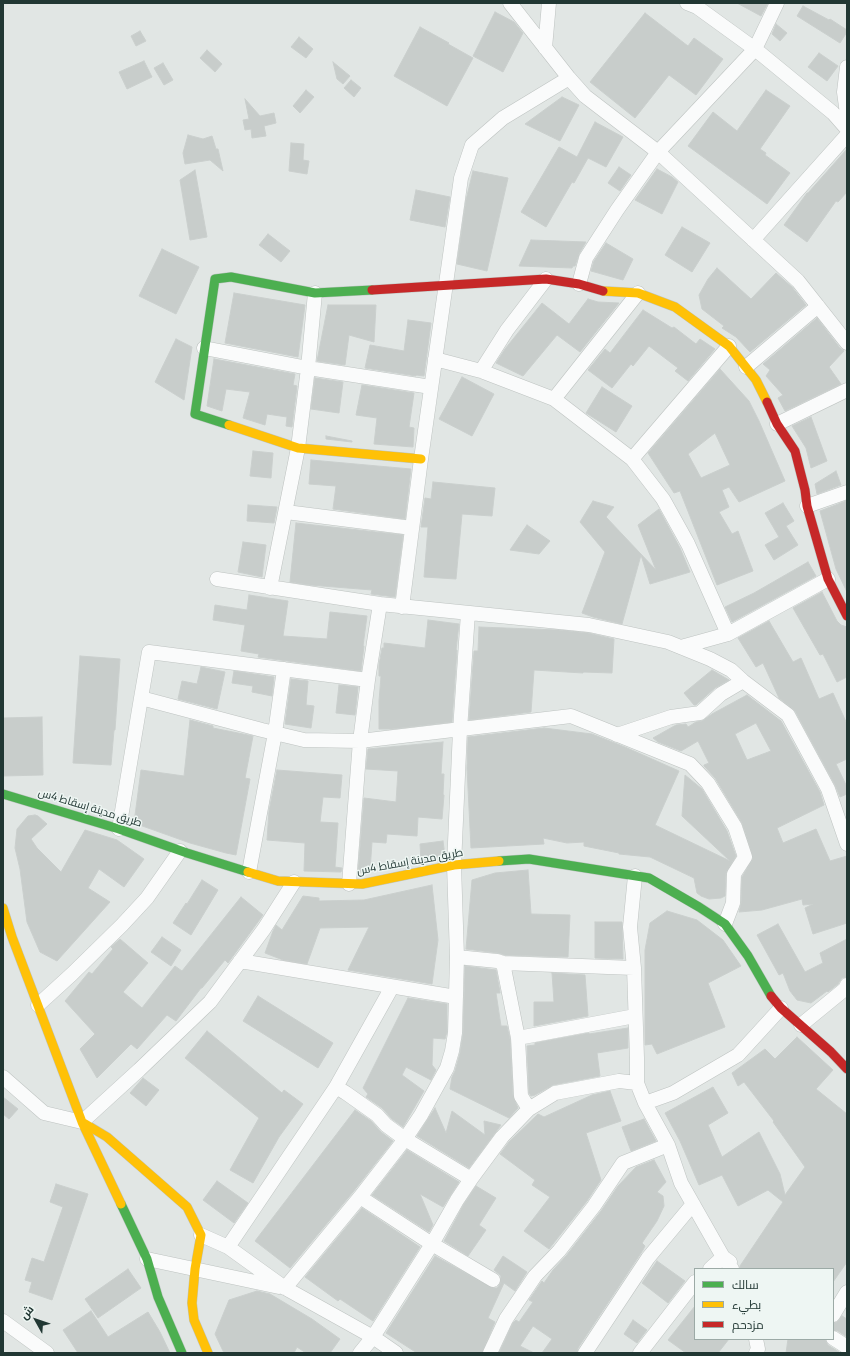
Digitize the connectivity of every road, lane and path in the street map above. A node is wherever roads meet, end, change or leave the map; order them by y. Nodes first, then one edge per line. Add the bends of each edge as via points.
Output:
1 (510, 3) edge
2 (550, 3) edge
3 (778, 3) edge
4 (694, 4) edge
5 (545, 48) junction
6 (755, 49) junction
7 (847, 67) edge
8 (569, 78) junction
9 (847, 114) edge
10 (847, 129) edge
11 (847, 135) edge
12 (658, 152) junction
13 (753, 240) junction
14 (546, 279) junction
15 (579, 284) junction
16 (446, 285) junction
17 (316, 293) junction
18 (638, 293) junction
19 (818, 306) junction
20 (847, 343) edge
21 (729, 346) junction
22 (204, 348) junction
23 (436, 359) junction
24 (746, 367) junction
25 (308, 368) junction
26 (481, 371) junction
27 (431, 387) junction
28 (847, 390) edge
29 (554, 399) junction
30 (776, 424) junction
31 (298, 448) junction
32 (421, 459) junction
33 (632, 459) junction
34 (847, 492) edge
35 (808, 506) junction
36 (286, 512) junction
37 (412, 528) junction
38 (828, 579) junction
39 (217, 580) dead end
40 (270, 588) junction
41 (380, 604) junction
42 (402, 607) junction
43 (468, 613) junction
44 (847, 616) edge
45 (728, 634) junction
46 (681, 647) junction
47 (284, 669) junction
48 (368, 680) junction
49 (742, 682) junction
50 (141, 698) junction
51 (460, 730) junction
52 (275, 733) junction
53 (617, 735) junction
54 (360, 741) junction
55 (3, 794) edge
56 (118, 829) junction
57 (847, 844) edge
58 (180, 851) junction
59 (454, 865) junction
60 (249, 872) junction
61 (635, 876) junction
62 (294, 882) junction
63 (349, 884) junction
64 (3, 908) edge
65 (725, 924) junction
66 (457, 957) junction
67 (240, 961) junction
68 (503, 962) junction
69 (634, 968) junction
70 (847, 985) edge
71 (392, 988) junction
72 (456, 997) junction
73 (38, 1005) junction
74 (781, 1008) junction
75 (635, 1016) junction
76 (801, 1025) junction
77 (518, 1038) junction
78 (847, 1069) edge
79 (3, 1077) edge
80 (636, 1083) junction
81 (336, 1087) junction
82 (645, 1103) junction
83 (529, 1109) junction
84 (82, 1122) junction
85 (405, 1139) junction
86 (668, 1145) junction
87 (471, 1179) junction
88 (360, 1198) junction
89 (693, 1204) junction
90 (201, 1235) junction
91 (432, 1244) junction
92 (228, 1247) junction
93 (723, 1257) junction
94 (147, 1259) junction
95 (711, 1268) edge
96 (731, 1268) edge
97 (739, 1268) edge
98 (195, 1269) junction
99 (494, 1280) dead end
100 (694, 1283) edge
101 (285, 1288) junction
102 (847, 1292) edge
103 (834, 1313) edge
104 (3, 1321) edge
105 (373, 1337) junction
106 (834, 1339) edge
107 (756, 1340) edge
108 (847, 1347) edge
109 (47, 1353) edge
110 (182, 1353) edge
111 (208, 1353) edge
112 (360, 1353) edge
113 (396, 1353) edge
114 (490, 1353) edge
115 (585, 1353) edge
116 (640, 1353) edge
117 (756, 1353) edge
118 (843, 1353) edge

1 - 5 street
2 - 5 street
3 - 6 street
4 - 6 street
5 - 8 street
6 - 10 street via 833,113
6 - 12 street
7 - 9 street via 844,92
8 - 12 street via 585,96
8 - 16 street via 503,118 472,145 461,178
11 - 13 street
12 - 13 street
12 - 15 street via 586,258
13 - 19 street via 798,281
14 - 15 street
14 - 16 street
14 - 26 street via 507,330
15 - 18 street via 599,291
16 - 17 street
16 - 23 street
17 - 22 street via 231,278 215,280
17 - 25 street
18 - 21 street via 675,307
18 - 29 street
19 - 20 street
19 - 24 street
21 - 24 street
21 - 33 street
22 - 25 street
22 - 31 street via 195,414
23 - 26 street
23 - 27 street
24 - 30 street via 756,380
25 - 27 street
25 - 31 street
26 - 29 street
27 - 32 street
28 - 30 street
29 - 33 street
30 - 35 street via 795,451
31 - 32 street
31 - 36 street
32 - 37 street
33 - 45 street via 663,499 688,544
34 - 35 street
35 - 38 street
36 - 37 street
36 - 40 street
37 - 42 street
38 - 44 street
38 - 45 street
39 - 40 street
40 - 41 street
41 - 42 street
41 - 48 street
42 - 43 street
43 - 46 street via 589,625
43 - 51 street
45 - 46 street
46 - 49 street via 731,670
47 - 48 street
47 - 50 street via 149,652
47 - 52 street
48 - 54 street
49 - 53 street via 721,694 700,713 671,717
49 - 57 street via 788,715 828,790
50 - 52 street
50 - 56 street
51 - 53 street via 571,716
51 - 54 street
51 - 59 street
52 - 54 street via 304,740
52 - 60 street
53 - 65 street via 690,764 708,783 735,828 745,857 734,874 732,903
54 - 63 street
55 - 56 street, طريق مدينة إسقاط 4س
56 - 58 street, طريق مدينة إسقاط 4س
58 - 60 street, طريق مدينة إسقاط 4س
58 - 73 street via 147,898
59 - 61 street, طريق مدينة إسقاط 4س via 528,858
59 - 63 street, طريق مدينة إسقاط 4س via 362,884
59 - 66 street
60 - 62 street, طريق مدينة إسقاط 4س via 278,881
61 - 65 street, طريق مدينة إسقاط 4س via 649,878
61 - 69 street via 630,927
62 - 63 street, طريق مدينة إسقاط 4س
62 - 67 street
64 - 73 street
65 - 74 street, طريق مدينة إسقاط 4س
66 - 68 street
66 - 72 street
67 - 71 street
67 - 84 street via 210,1002
68 - 69 street
68 - 77 street
69 - 75 street
70 - 76 street
71 - 72 street
71 - 81 street
72 - 85 street via 455,1033 447,1068
73 - 84 street
74 - 76 street, طريق مدينة إسقاط 4س
74 - 82 street via 738,1055 673,1093
75 - 77 street
75 - 80 street
76 - 78 street, طريق مدينة إسقاط 4س
77 - 83 street via 521,1096
79 - 84 street via 44,1113
80 - 82 street
80 - 83 street via 619,1081 555,1093
81 - 85 street via 377,1115
81 - 92 street
82 - 86 street
83 - 87 street via 502,1137
84 - 90 street via 107,1137 187,1208
84 - 94 street
85 - 87 street
85 - 88 street
86 - 89 street
86 - 114 street via 623,1163 568,1240 534,1276 506,1319
87 - 91 street
88 - 91 street
88 - 101 street
89 - 93 street
89 - 115 street via 648,1258
90 - 92 street
90 - 98 street
91 - 99 street
91 - 105 street
92 - 101 street
93 - 95 street
93 - 96 street
93 - 97 street
94 - 98 street
94 - 110 street via 158,1297
98 - 101 street
98 - 111 street via 192,1303 194,1320
100 - 116 street
101 - 105 street
102 - 103 street
104 - 109 street
105 - 112 street
105 - 113 street
106 - 108 street
107 - 117 street
108 - 118 street

